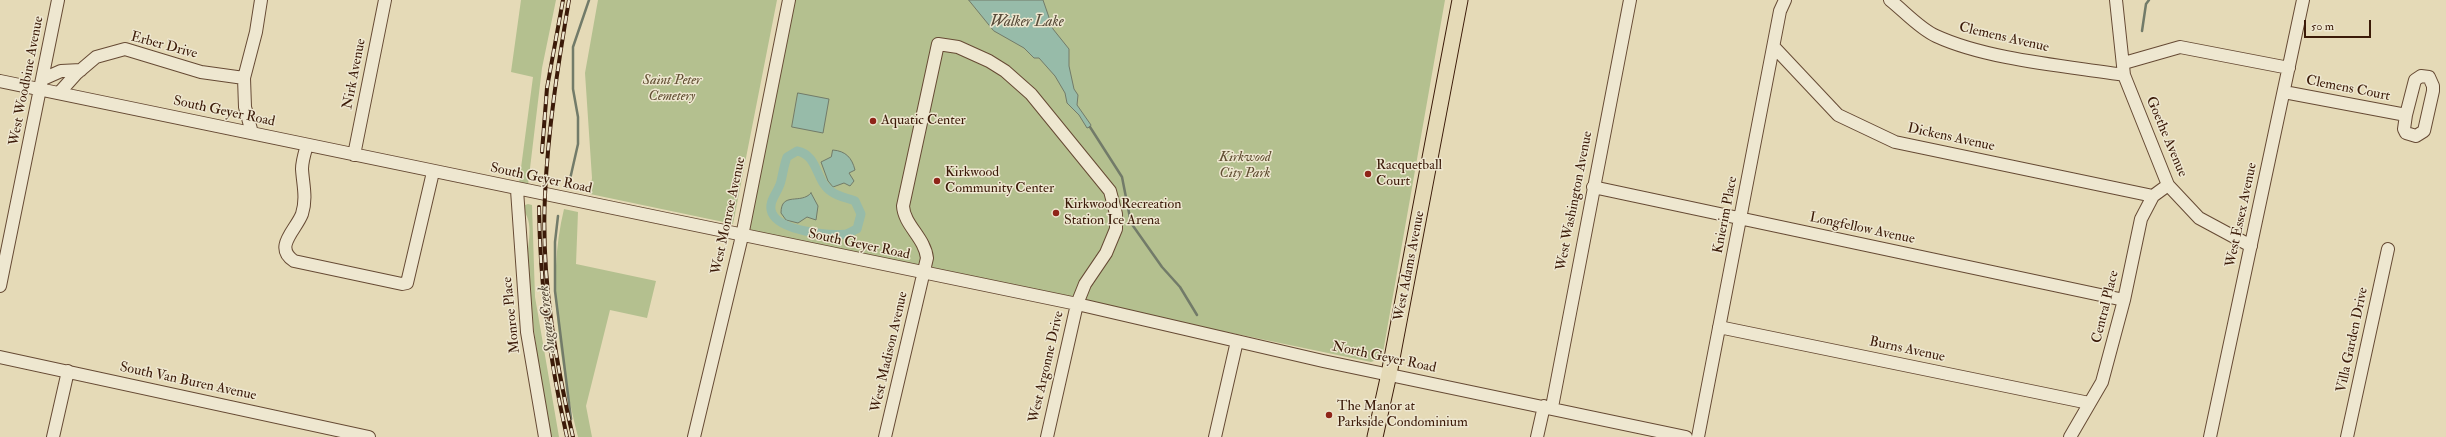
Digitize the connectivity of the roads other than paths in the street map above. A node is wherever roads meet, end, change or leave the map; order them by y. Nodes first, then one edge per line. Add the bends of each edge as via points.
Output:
1 (58, 0) edge
2 (261, 0) edge
3 (385, 0) edge
4 (789, 0) edge
5 (1460, 0) edge
6 (1630, 0) edge
7 (1785, 0) edge
8 (1890, 0) edge
9 (2116, 0) edge
10 (2303, 0) edge
11 (1774, 47) junction
12 (2289, 68) junction
13 (2124, 69) junction
14 (81, 70) junction
15 (57, 72) junction
16 (244, 78) junction
17 (0, 81) edge
18 (42, 84) junction
19 (63, 89) junction
20 (928, 92) joint
21 (2284, 92) junction
22 (2406, 115) dead end
23 (252, 133) junction
24 (307, 145) junction
25 (354, 155) junction
26 (433, 172) junction
27 (2168, 185) junction
28 (1593, 187) junction
29 (516, 190) junction
30 (2153, 196) junction
31 (1740, 218) junction
32 (742, 236) junction
33 (2251, 246) junction
34 (2388, 249) dead end
35 (924, 273) junction
36 (0, 285) edge
37 (2124, 300) junction
38 (1077, 304) junction
39 (1719, 327) junction
40 (1237, 341) junction
41 (0, 357) edge
42 (68, 371) junction
43 (1389, 374) junction
44 (2090, 403) junction
45 (1548, 407) junction
46 (53, 437) edge
47 (369, 437) edge
48 (545, 437) edge
49 (694, 437) edge
50 (885, 437) edge
51 (1047, 437) edge
52 (1215, 437) edge
53 (1375, 437) edge
54 (1536, 437) edge
55 (1686, 437) edge
56 (1698, 437) edge
57 (2070, 437) edge
58 (2210, 437) edge
59 (2347, 437) edge

1 - 18 street, West Woodbine Avenue
2 - 16 street
3 - 25 street, Nirk Avenue
4 - 32 street, West Monroe Avenue
5 - 43 main road, West Adams Avenue
6 - 28 street, West Washington Avenue
7 - 11 street, Knierim Place via 1780,11
8 - 13 street, Clemens Avenue via 1934,36 1972,49 2042,62
9 - 13 street, Goethe Avenue
10 - 12 street, West Essex Avenue
11 - 30 street, Dickens Avenue via 1838,116 1895,142
11 - 31 street, Knierim Place
12 - 13 street, Clemens Avenue via 2180,47
12 - 21 street, West Essex Avenue
13 - 27 street, Goethe Avenue
14 - 15 street
14 - 16 street, Erber Drive via 96,57 125,49 201,72
14 - 19 street, Erber Drive
15 - 18 street
15 - 19 street
16 - 23 street via 245,107
17 - 18 street, South Geyer Road
18 - 19 street, South Geyer Road
18 - 36 street, West Woodbine Avenue
19 - 23 street, South Geyer Road
20 - 35 street, West Madison Avenue via 903,206 905,214 926,249
20 - 38 street, West Argonne Drive via 938,44 958,47 989,61 1031,94 1110,191 1116,214 1116,229 1106,253 1085,284
21 - 22 street, Clemens Court
21 - 33 street, West Essex Avenue
23 - 24 street, South Geyer Road
24 - 25 street, South Geyer Road
24 - 26 street via 302,169 304,206 299,221 285,243 290,259 302,263 407,283
25 - 26 street, South Geyer Road
26 - 29 street, South Geyer Road
27 - 30 street, Central Place
27 - 33 street, Goethe Avenue via 2199,218
28 - 31 street, Longfellow Avenue
28 - 45 street, West Washington Avenue
29 - 32 street, South Geyer Road
29 - 48 street, Monroe Place via 527,332
30 - 37 street, Central Place via 2141,219
31 - 37 street, Longfellow Avenue
31 - 39 street, Knierim Place
32 - 35 street, South Geyer Road
32 - 49 street, West Monroe Avenue
33 - 58 street, West Essex Avenue
34 - 59 street, Villa Garden Drive
35 - 38 street, South Geyer Road
35 - 50 street, West Madison Avenue
37 - 44 street, Central Place via 2102,382
38 - 40 street, North Geyer Road
38 - 51 street, West Argonne Drive
39 - 44 street, Burns Avenue
39 - 56 street, Knierim Place
40 - 43 street, North Geyer Road
40 - 52 street
41 - 42 street, South Van Buren Avenue
42 - 46 street
42 - 47 street, South Van Buren Avenue
43 - 45 street, North Geyer Road
43 - 53 main road, West Adams Avenue
44 - 57 street, Central Place
45 - 54 street, West Washington Avenue
45 - 55 street, North Geyer Road

